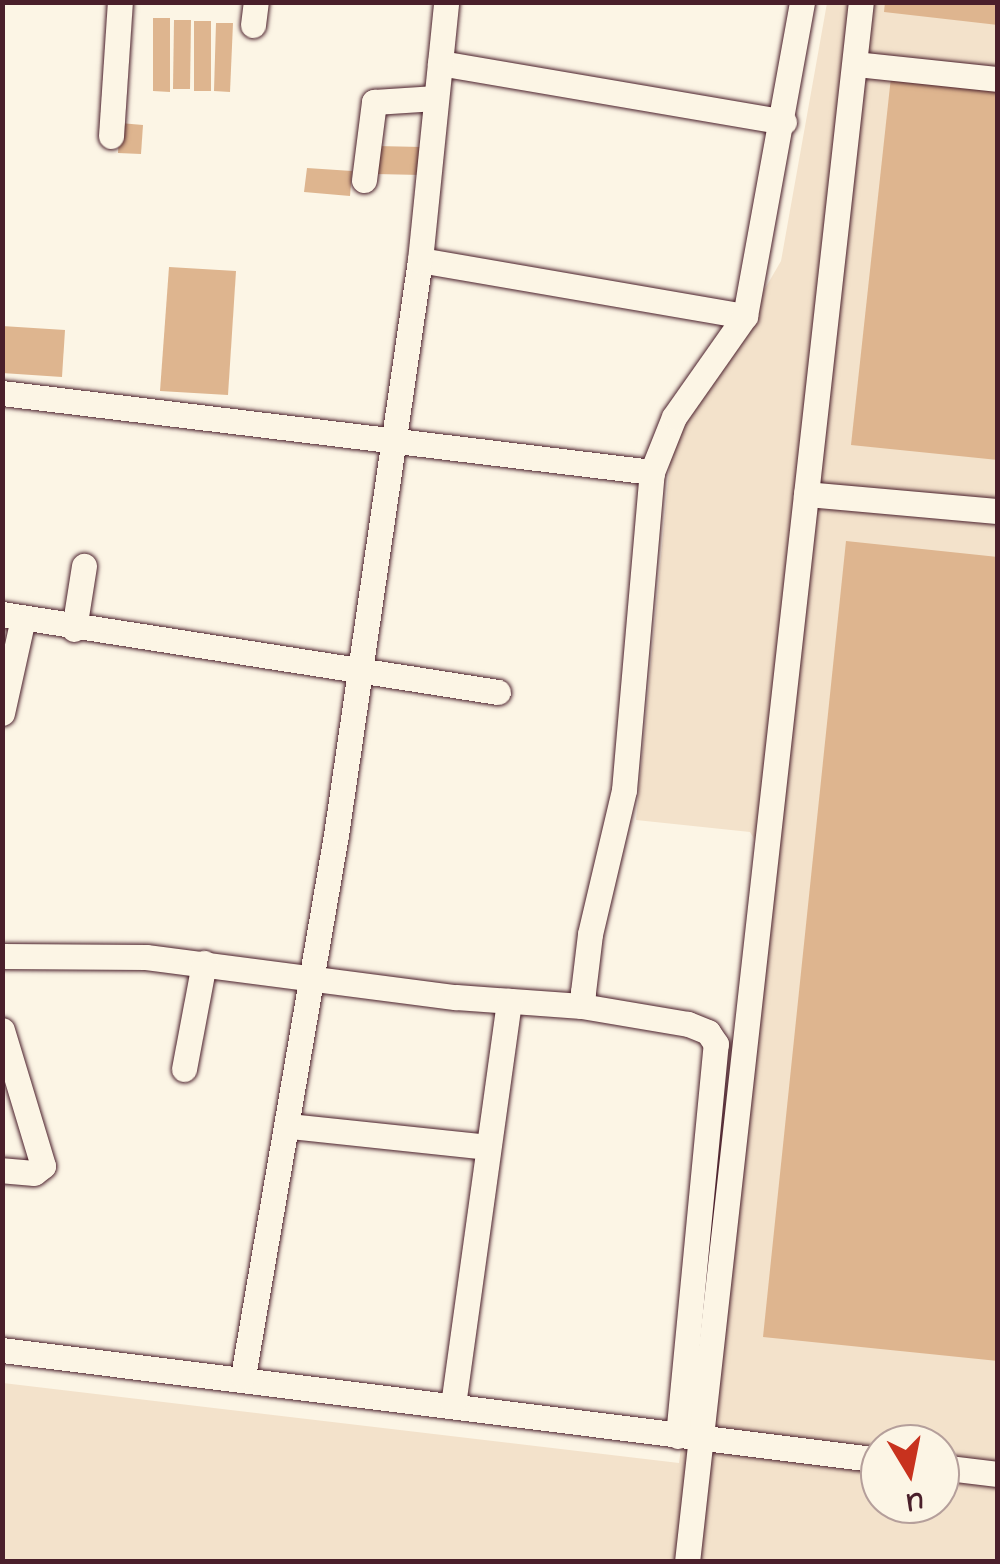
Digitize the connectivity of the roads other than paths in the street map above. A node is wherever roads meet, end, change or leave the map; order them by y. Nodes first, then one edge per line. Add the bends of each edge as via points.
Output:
1 (120, 2) edge
2 (446, 2) edge
3 (802, 2) edge
4 (862, 2) edge
5 (440, 63) junction
6 (855, 64) junction
7 (998, 79) edge
8 (436, 98) junction
9 (784, 122) junction
10 (111, 136) dead end
11 (364, 180) dead end
12 (420, 260) junction
13 (745, 316) junction
14 (2, 393) edge
15 (391, 443) junction
16 (652, 472) junction
17 (806, 494) junction
18 (998, 510) edge
19 (84, 566) dead end
20 (12, 616) edge
21 (74, 629) junction
22 (358, 673) junction
23 (498, 692) dead end
24 (2, 713) edge
25 (2, 956) edge
26 (204, 963) junction
27 (314, 975) junction
28 (509, 1001) junction
29 (582, 1006) junction
30 (2, 1030) edge
31 (184, 1070) dead end
32 (289, 1126) junction
33 (488, 1147) junction
34 (2, 1170) edge
35 (697, 1226) junction
36 (724, 1229) junction
37 (2, 1350) edge
38 (243, 1376) junction
39 (453, 1405) junction
40 (689, 1437) junction
41 (860, 1458) edge
42 (960, 1469) edge
43 (998, 1474) edge
44 (687, 1562) edge

1 - 10 street
2 - 5 street
3 - 9 street
4 - 6 street
5 - 8 street
5 - 9 street
6 - 7 street
6 - 17 street
8 - 11 street via 374,102
8 - 12 street
9 - 13 street
12 - 13 street
12 - 15 street
13 - 16 street via 674,417
14 - 15 street
15 - 16 street
15 - 22 street
16 - 29 street via 624,790 590,934
17 - 18 street
17 - 36 street
19 - 21 street
20 - 21 street
20 - 24 street
21 - 22 street
22 - 23 street
22 - 27 street
25 - 26 street via 58,952
26 - 27 street
26 - 31 street
27 - 28 street
27 - 32 street
28 - 29 street
28 - 33 street
29 - 35 street via 688,1024 712,1036 715,1074
30 - 34 street via 44,1166 34,1173
32 - 33 street
32 - 38 street
33 - 39 street
35 - 36 street
35 - 40 street
36 - 40 street
37 - 38 street
38 - 39 street
39 - 40 street
40 - 41 street
40 - 44 street
42 - 43 street

